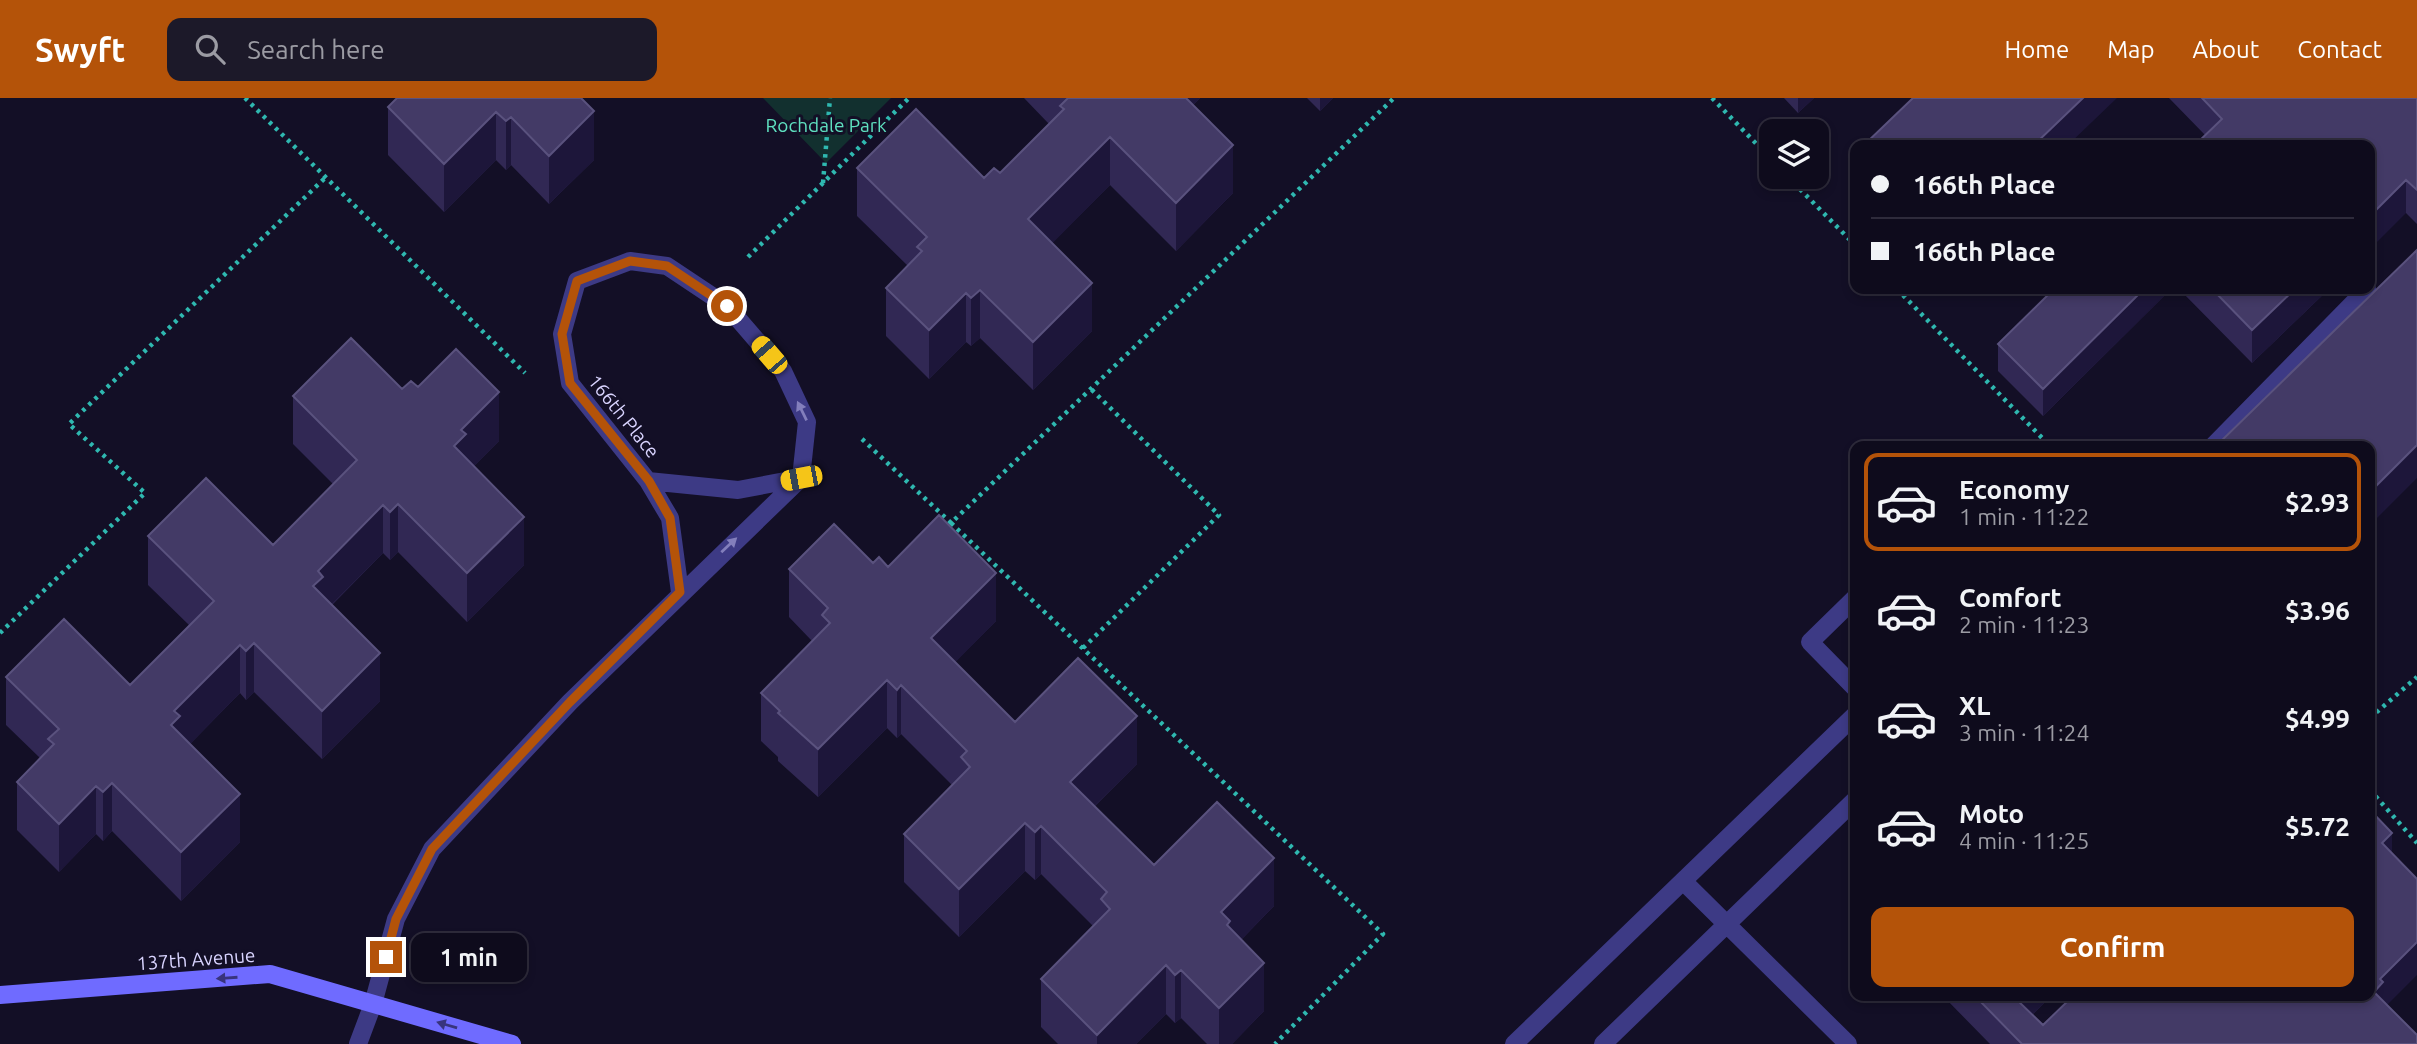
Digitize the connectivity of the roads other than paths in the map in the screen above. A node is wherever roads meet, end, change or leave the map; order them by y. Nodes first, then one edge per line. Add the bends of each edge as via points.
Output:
1 (2362, 294) edge
2 (2218, 441) edge
3 (801, 478) junction
4 (649, 481) junction
5 (680, 592) junction
6 (1850, 603) edge
7 (1850, 683) edge
8 (1850, 720) edge
9 (1850, 805) edge
10 (1683, 881) junction
11 (1728, 923) junction
12 (0, 995) edge
13 (373, 1004) junction
14 (358, 1044) edge
15 (512, 1044) edge
16 (1514, 1044) edge
17 (1603, 1044) edge
18 (1848, 1044) edge

1 - 2 street
3 - 4 street, 166th Place via 737,490
3 -> 4 street, 166th Place via 807,422 783,372 727,306 667,266 630,261 577,281 562,334 570,383
5 -> 3 street
4 - 5 street, 166th Place via 670,518
5 - 13 street via 432,849 396,919
6 - 7 street via 1810,642
8 - 10 street
9 - 11 street
10 - 11 street
10 - 16 street
11 - 17 street
11 - 18 street
13 -> 12 street, 137th Avenue via 270,974
13 - 14 street
15 -> 13 street, 137th Avenue

